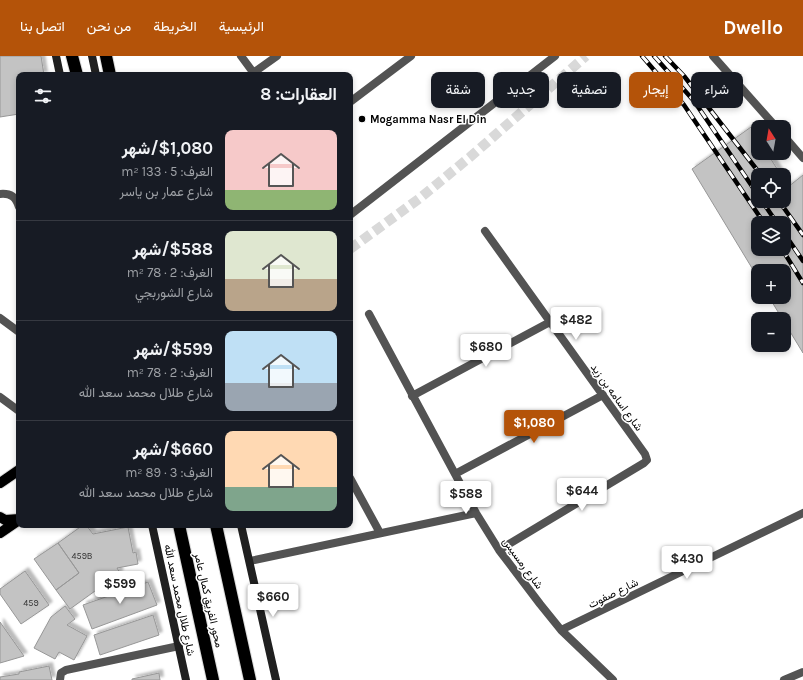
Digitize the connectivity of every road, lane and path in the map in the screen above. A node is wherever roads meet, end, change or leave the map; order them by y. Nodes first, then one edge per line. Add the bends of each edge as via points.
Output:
1 (56, 56) edge
2 (72, 56) edge
3 (92, 56) edge
4 (106, 56) edge
5 (241, 56) edge
6 (277, 56) edge
7 (411, 56) edge
8 (555, 56) edge
9 (713, 56) edge
10 (59, 72) edge
11 (76, 72) edge
12 (95, 72) edge
13 (109, 72) edge
14 (253, 72) edge
15 (257, 72) edge
16 (353, 100) edge
17 (770, 120) edge
18 (791, 144) edge
19 (803, 158) edge
20 (0, 194) edge
21 (16, 202) edge
22 (353, 210) edge
23 (485, 231) dead end
24 (369, 314) dead end
25 (1, 320) edge
26 (550, 322) junction
27 (16, 330) edge
28 (603, 395) junction
29 (412, 396) junction
30 (0, 397) edge
31 (16, 409) edge
32 (16, 472) edge
33 (455, 474) junction
34 (0, 483) edge
35 (353, 484) edge
36 (476, 513) junction
37 (803, 513) edge
38 (0, 517) edge
39 (16, 520) edge
40 (16, 522) edge
41 (153, 528) edge
42 (180, 528) edge
43 (217, 528) edge
44 (242, 528) edge
45 (0, 533) edge
46 (380, 533) junction
47 (499, 550) junction
48 (250, 561) junction
49 (561, 630) junction
50 (179, 646) junction
51 (803, 672) edge
52 (60, 680) edge
53 (186, 680) edge
54 (213, 680) edge
55 (250, 680) edge
56 (276, 680) edge
57 (613, 680) edge
58 (784, 680) edge

1 - 10 main road
2 - 11 highway
3 - 12 main road
4 - 13 highway
5 - 14 street
6 - 15 street
7 - 16 street
8 - 22 street
9 - 17 street
18 - 19 street
20 - 21 street via 8,194
23 - 26 street, شارع اسامه بن زيد
24 - 29 street, شارع رمسيس
25 - 27 street
26 - 28 street, شارع اسامه بن زيد
26 - 29 street
28 - 33 street
28 - 47 street, شارع اسامه بن زيد via 647,460
29 - 33 street, شارع رمسيس
30 - 31 street
32 - 34 main road
33 - 36 street, شارع رمسيس
35 - 46 street
36 - 46 street
36 - 47 street, شارع رمسيس
37 - 49 street, شارع صفوت
38 - 39 main road via 5,520
40 - 45 main road
41 - 50 main road, شارع طلال محمد سعد الله
42 - 54 highway, محور الفريق كمال عامر
43 - 55 highway, محور الفريق كمال عامر
44 - 48 main road
46 - 48 street
47 - 49 street, شارع رمسيس
48 - 56 main road
49 - 57 street, شارع رمسيس
50 - 52 street via 66,670 61,673
50 - 53 main road, شارع طلال محمد سعد الله
51 - 58 street

